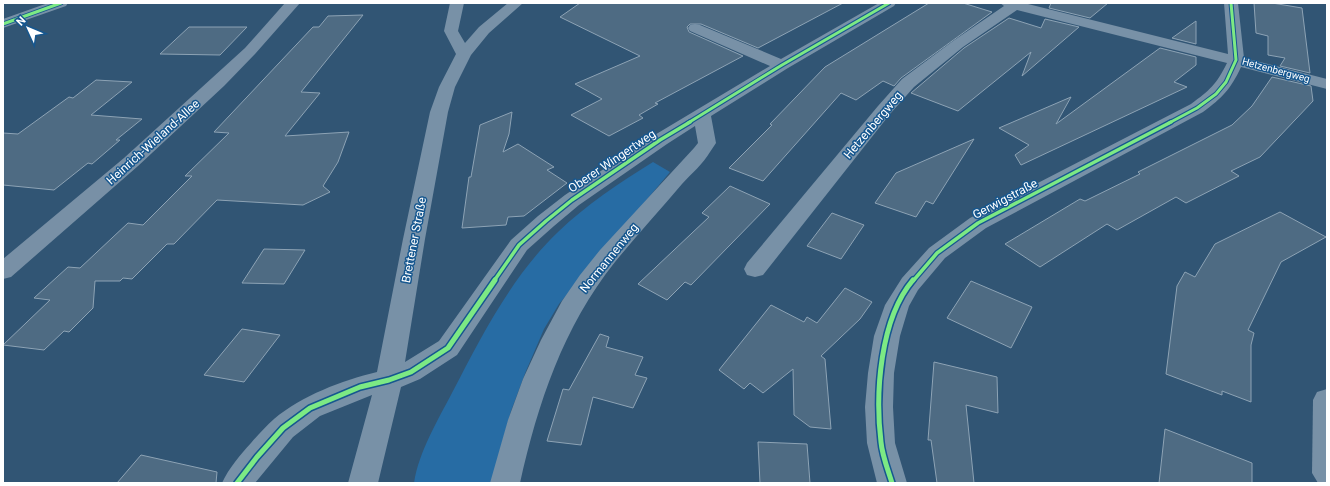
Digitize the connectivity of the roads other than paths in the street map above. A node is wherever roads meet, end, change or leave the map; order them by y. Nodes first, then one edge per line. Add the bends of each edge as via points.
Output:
1 (61, 3) edge
2 (293, 3) edge
3 (457, 3) edge
4 (516, 3) edge
5 (889, 3) edge
6 (1231, 3) edge
7 (1011, 4) edge
8 (3, 24) edge
9 (695, 28) dead end
10 (464, 54) junction
11 (1236, 60) junction
12 (782, 65) junction
13 (1327, 84) edge
14 (702, 115) junction
15 (755, 269) dead end
16 (3, 271) edge
17 (389, 380) junction
18 (1327, 400) edge
19 (1327, 473) edge
20 (237, 483) edge
21 (363, 483) edge
22 (504, 483) edge
23 (892, 483) edge

1 - 8 street
2 - 16 main road, Heinrich-Wieland-Allee via 218,82 131,162
3 - 10 street via 451,31
4 - 10 street, Brettener Straße via 484,30
5 - 12 street, Oberer Wingertweg
6 - 11 street, Gerwigstraße
7 - 11 street, Hetzenbergweg
7 - 15 street, Hetzenbergweg via 908,83
9 - 12 street
10 - 17 street, Brettener Straße via 447,87 439,112
11 - 13 street, Hetzenbergweg
11 - 23 street, Gerwigstraße via 1226,82 1216,94 1197,108 978,223 937,253 910,284 897,305 881,373 881,443
12 - 14 street, Oberer Wingertweg
14 - 17 street, Oberer Wingertweg via 660,140 546,220 519,245 448,348 411,372
14 - 22 street, Normannenweg via 706,144 701,152 602,262 563,320 525,409
17 - 20 street, Oberer Wingertweg via 360,387 310,408 283,428
17 - 21 street, Brettener Straße
18 - 19 street

